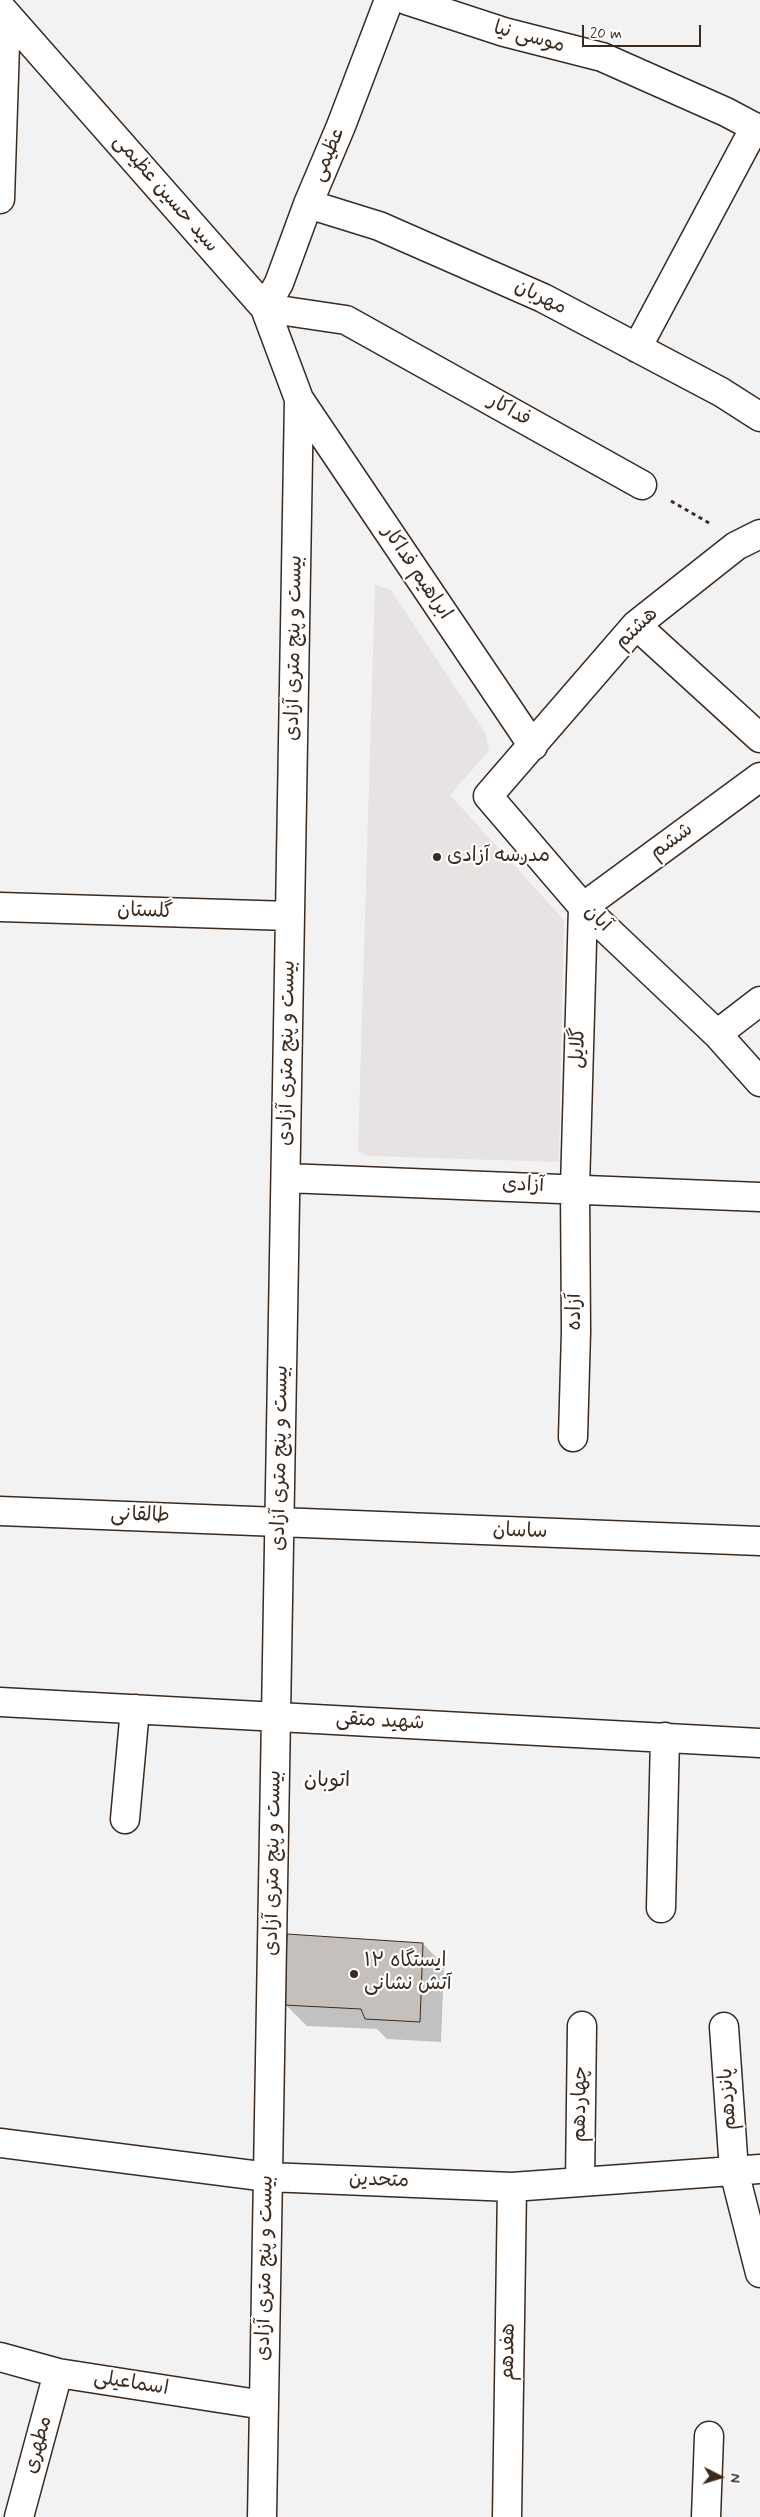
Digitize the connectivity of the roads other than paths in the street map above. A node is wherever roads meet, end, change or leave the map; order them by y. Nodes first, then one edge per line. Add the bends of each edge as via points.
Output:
1 (389, 0) edge
2 (406, 0) edge
3 (3, 10) edge
4 (758, 129) edge
5 (0, 199) edge
6 (308, 204) junction
7 (265, 308) junction
8 (637, 348) junction
9 (299, 399) junction
10 (760, 417) edge
11 (642, 485) road end
12 (751, 538) edge
13 (636, 625) junction
14 (760, 738) edge
15 (533, 746) junction
16 (760, 778) edge
17 (0, 907) edge
18 (583, 907) junction
19 (290, 916) junction
20 (760, 1001) edge
21 (717, 1034) junction
22 (760, 1082) edge
23 (286, 1178) junction
24 (575, 1188) junction
25 (760, 1197) edge
26 (573, 1437) dead end
27 (0, 1511) edge
28 (279, 1522) junction
29 (760, 1541) edge
30 (0, 1702) edge
31 (135, 1710) junction
32 (276, 1717) junction
33 (665, 1737) junction
34 (760, 1742) edge
35 (125, 1819) dead end
36 (661, 1908) dead end
37 (582, 2026) dead end
38 (724, 2027) dead end
39 (0, 2143) edge
40 (747, 2170) edge
41 (268, 2177) junction
42 (580, 2182) junction
43 (512, 2187) junction
44 (760, 2273) edge
45 (0, 2357) edge
46 (58, 2372) junction
47 (264, 2405) junction
48 (709, 2436) dead end
49 (19, 2517) edge
50 (262, 2517) edge
51 (507, 2517) edge
52 (706, 2517) edge

1 - 6 street, عظیمی
2 - 4 street, موسی نیا via 504,32 602,57
3 - 5 street
3 - 7 street, سید حسین عظیمی
4 - 8 street
6 - 7 street, عظیمی via 279,283
6 - 8 street, مهربان via 379,226 534,294
7 - 9 street, سید حسین عظیمی
7 - 11 street, فداکار via 346,320
8 - 10 street, مهربان via 721,392
9 - 15 street, ابراهیم فداکار
9 - 19 street, بیست و پنج متری آزادی
12 - 13 street, هشتم
13 - 14 street
13 - 15 street, هشتم
15 - 18 street, آبان via 488,796
16 - 18 street, ششم
17 - 19 street, گلستان
18 - 21 street, آبان
18 - 24 street, گلایل
19 - 23 street, بیست و پنج متری آزادی
20 - 21 street
21 - 22 street, آبان
23 - 24 street, آزادی
23 - 28 street, بیست و پنج متری آزادی
24 - 25 street, آزادی
24 - 26 street, آزاده
27 - 28 street, طالقانی
28 - 29 street, ساسان
28 - 32 street, بیست و پنج متری آزادی
30 - 31 street, شهید متقی
31 - 32 street, شهید متقی
31 - 35 street
32 - 33 street, شهید متقی
32 - 41 street, بیست و پنج متری آزادی
33 - 34 street, شهید متقی
33 - 36 street
37 - 42 street, چهاردهم
38 - 40 street, پانزدهم
39 - 41 street, متحدین
40 - 42 street, متحدین
40 - 44 street, پانزدهم
41 - 43 street, متحدین
41 - 47 street, بیست و پنج متری آزادی
42 - 43 street, متحدین
43 - 51 street, هفدهم
45 - 46 street, اسماعیلی
46 - 47 street, اسماعیلی
46 - 49 street, مطهری
47 - 50 street, بیست و پنج متری آزادی
48 - 52 street

